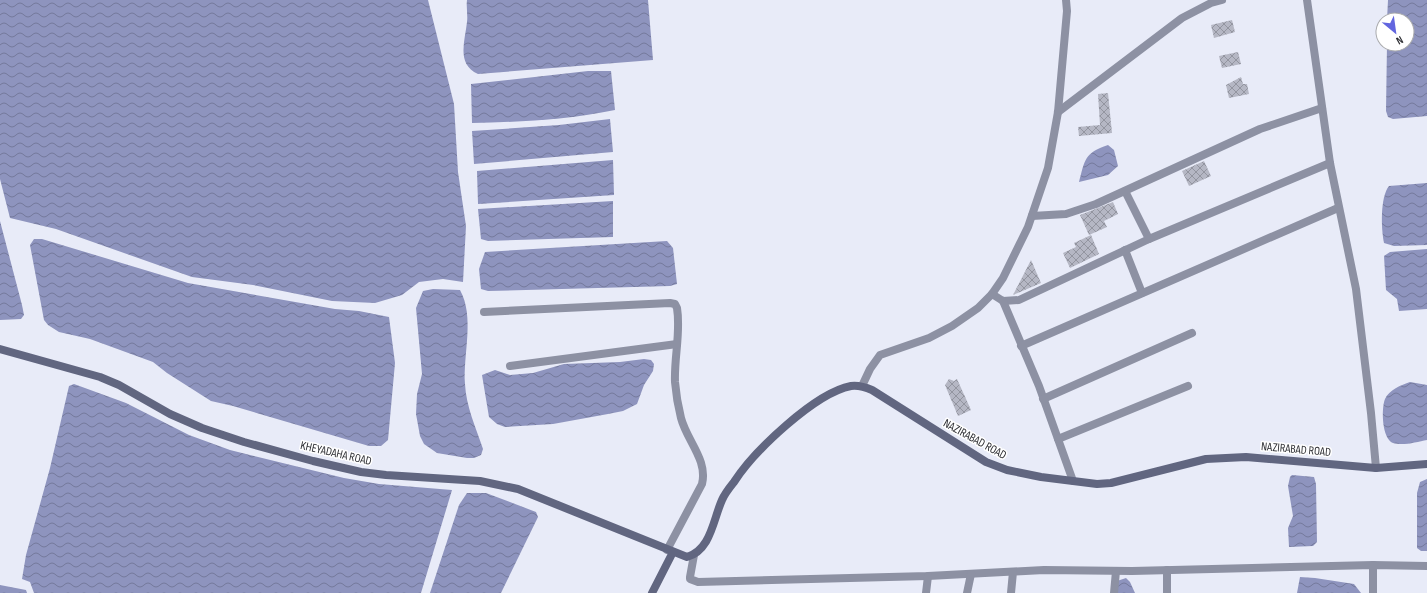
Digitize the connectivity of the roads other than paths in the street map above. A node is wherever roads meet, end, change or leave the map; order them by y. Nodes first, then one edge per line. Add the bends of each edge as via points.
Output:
1 (1066, 0) edge
2 (1222, 0) edge
3 (1307, 0) edge
4 (1322, 108) junction
5 (1058, 112) junction
6 (1330, 163) junction
7 (1125, 190) junction
8 (1338, 208) junction
9 (1032, 216) junction
10 (1149, 239) junction
11 (1125, 250) junction
12 (1142, 293) junction
13 (992, 294) junction
14 (1003, 301) junction
15 (484, 312) dead end
16 (1192, 333) dead end
17 (677, 344) junction
18 (1022, 346) junction
19 (0, 349) edge
20 (510, 366) dead end
21 (862, 386) junction
22 (1188, 386) dead end
23 (1043, 398) junction
24 (1058, 439) junction
25 (1427, 464) edge
26 (1376, 468) junction
27 (1073, 481) junction
28 (673, 552) junction
29 (690, 556) junction
30 (1373, 565) junction
31 (1427, 566) edge
32 (1167, 570) junction
33 (1116, 571) junction
34 (1013, 572) junction
35 (970, 574) junction
36 (928, 576) junction
37 (652, 593) edge
38 (926, 593) edge
39 (967, 593) edge
40 (1011, 593) edge
41 (1114, 593) edge
42 (1167, 593) edge
43 (1373, 593) edge

1 - 5 street
2 - 5 street via 1182,18
3 - 4 street
4 - 6 street
4 - 7 street via 1260,129
5 - 9 street via 1048,168
6 - 8 street
6 - 10 street
7 - 9 street via 1096,204 1066,214
7 - 10 street
8 - 12 street
8 - 26 street via 1356,290
9 - 13 street via 1003,278
10 - 11 street
11 - 12 street
11 - 14 street via 1019,300
12 - 18 street
13 - 14 street
13 - 21 street via 978,308 952,326 929,338 880,355
14 - 18 street
15 - 17 street via 670,303 677,308
16 - 23 street
17 - 20 street
17 - 28 street via 675,381 678,405 688,438 703,464 704,475
18 - 23 street
19 - 28 main road, KHEYADAHA ROAD via 106,380 135,393 170,414 244,442 361,472 386,476 480,481 518,489
21 - 27 main road, NAZIRABAD ROAD via 888,399 986,462 1007,470
21 - 29 main road via 850,386 818,401 767,444 734,481 723,499 704,545 699,552
22 - 24 street
23 - 24 street
24 - 27 street
25 - 26 main road, NAZIRABAD ROAD
26 - 27 main road, NAZIRABAD ROAD via 1225,457 1188,463 1111,483
28 - 29 main road
28 - 37 main road
29 - 36 street via 690,579 698,582
30 - 31 street
30 - 32 street
30 - 43 street
32 - 33 street
32 - 42 street
33 - 34 street
33 - 41 street
34 - 35 street
34 - 40 street
35 - 36 street
35 - 39 street
36 - 38 street

